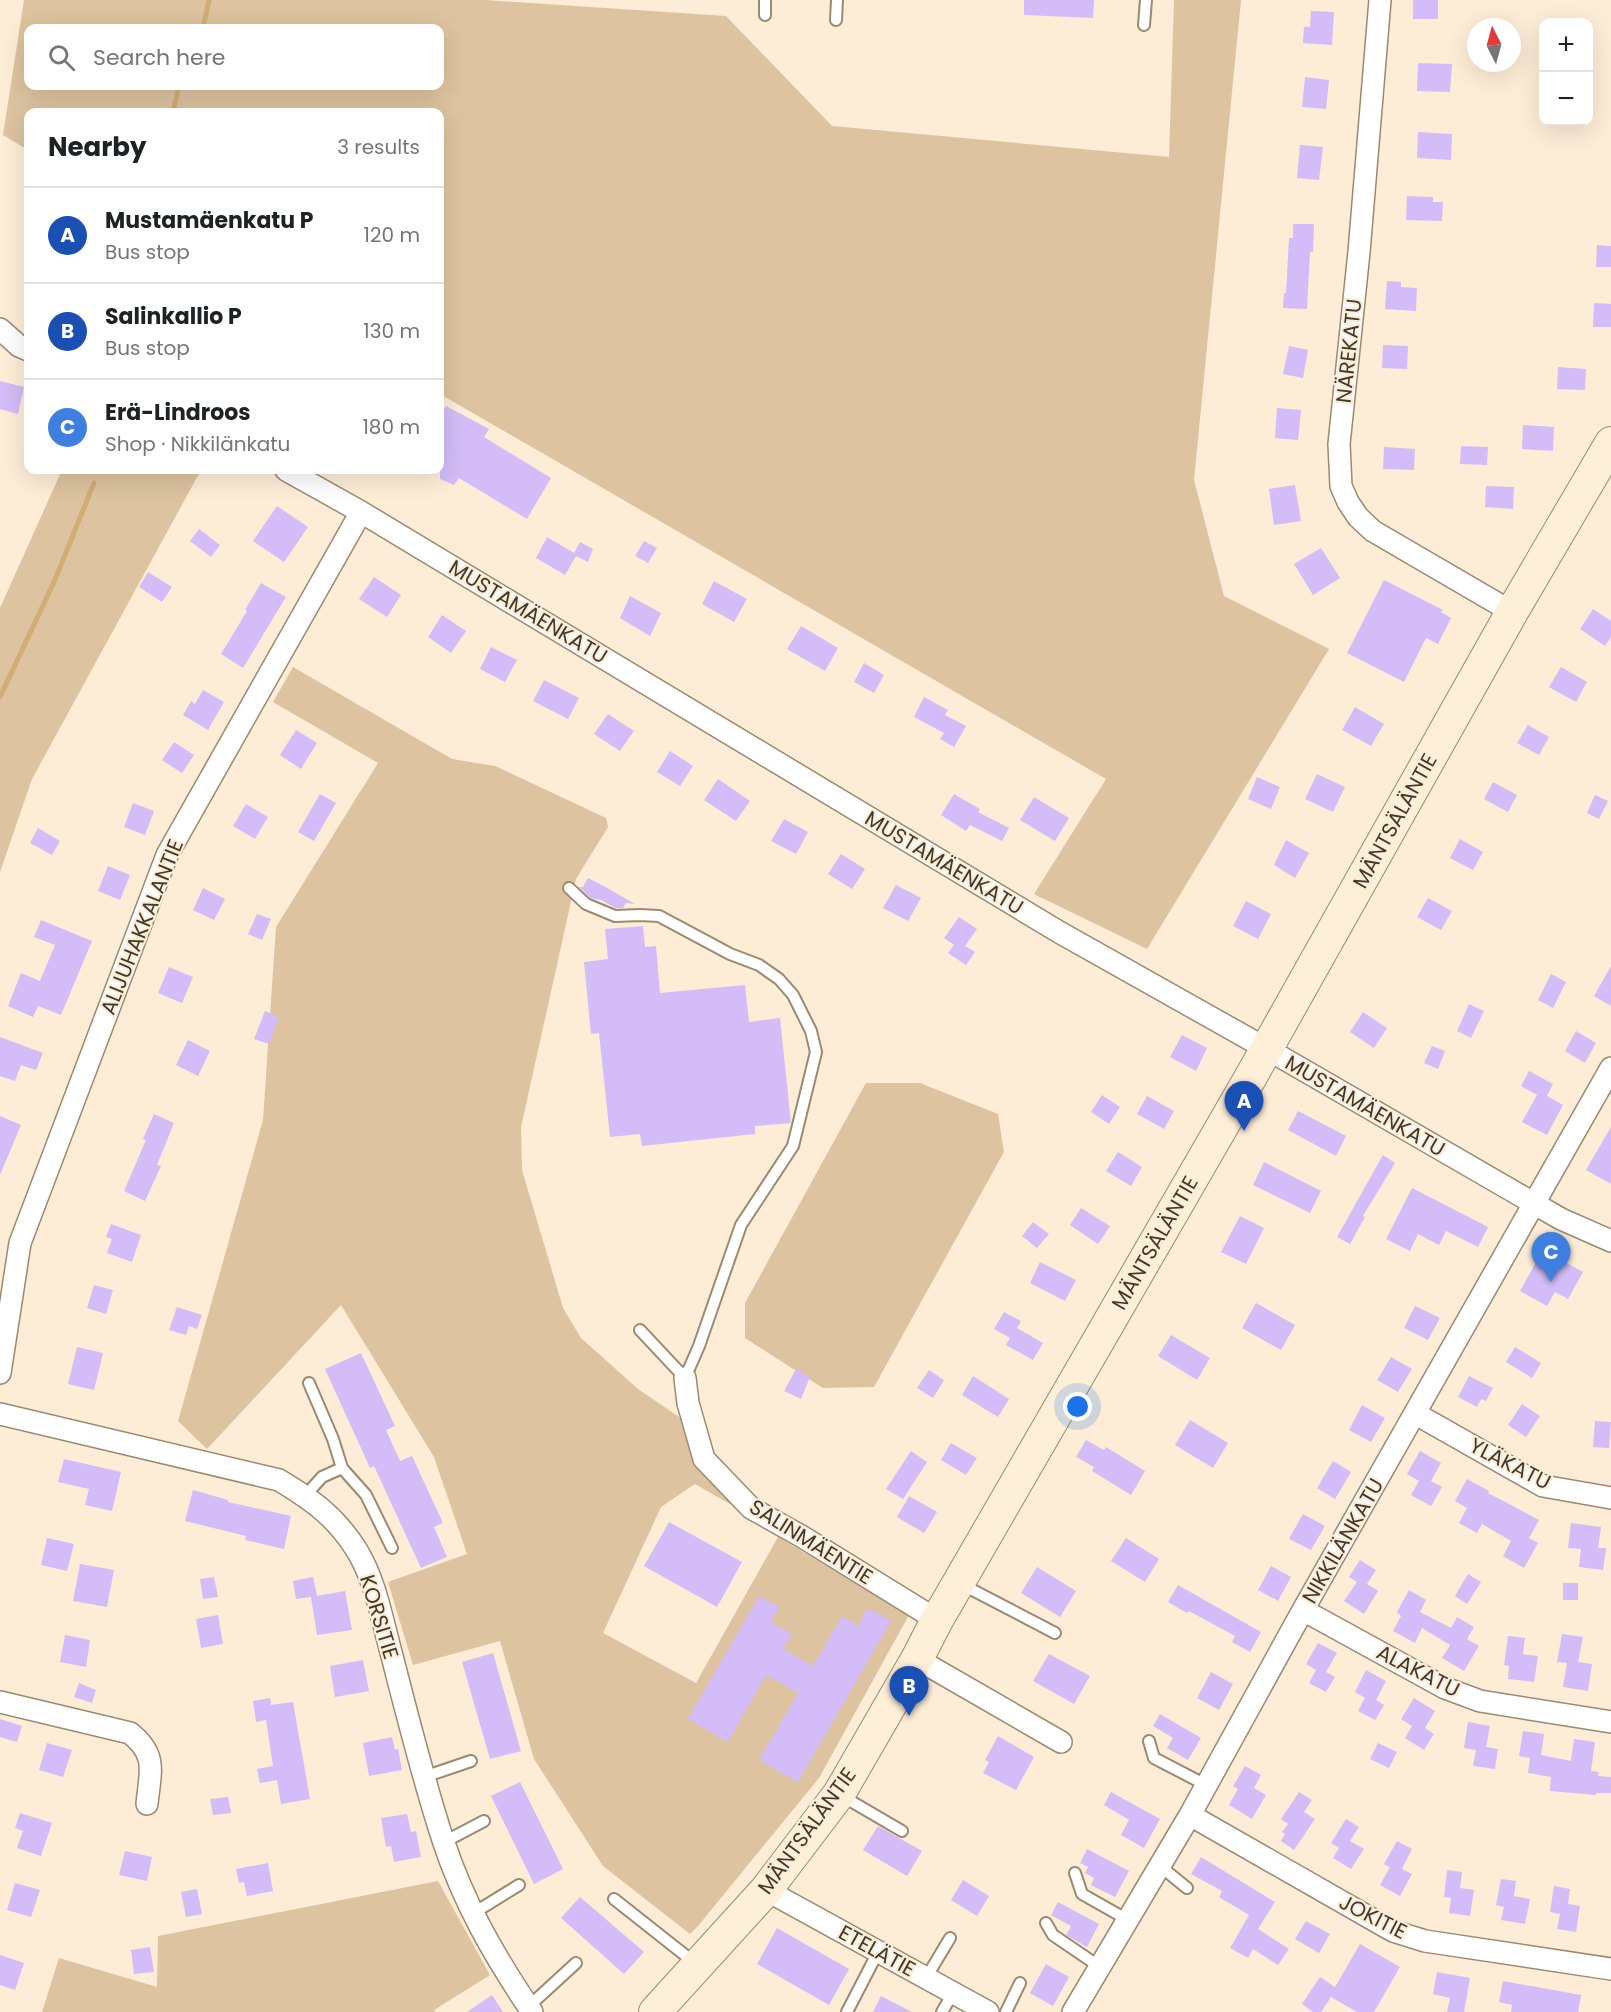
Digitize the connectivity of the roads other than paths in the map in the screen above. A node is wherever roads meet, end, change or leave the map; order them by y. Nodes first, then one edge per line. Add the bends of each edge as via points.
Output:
1 (765, 0) edge
2 (837, 0) edge
3 (1146, 0) edge
4 (1380, 0) edge
5 (765, 15) dead end
6 (836, 20) dead end
7 (1144, 25) dead end
8 (0, 329) edge
9 (24, 348) edge
10 (1611, 443) edge
11 (293, 474) edge
12 (361, 512) junction
13 (1512, 612) junction
14 (569, 888) dead end
15 (1267, 1049) junction
16 (1611, 1068) edge
17 (1534, 1204) junction
18 (1611, 1241) edge
19 (640, 1330) dead end
20 (0, 1373) edge
21 (685, 1378) junction
22 (309, 1383) dead end
23 (0, 1414) edge
24 (1416, 1414) junction
25 (342, 1468) junction
26 (306, 1496) junction
27 (1611, 1498) edge
28 (392, 1548) dead end
29 (958, 1583) junction
30 (1303, 1610) junction
31 (937, 1620) junction
32 (1055, 1634) dead end
33 (916, 1659) junction
34 (0, 1702) edge
35 (1611, 1722) edge
36 (1149, 1741) dead end
37 (1061, 1742) dead end
38 (471, 1761) dead end
39 (424, 1777) junction
40 (1206, 1785) junction
41 (839, 1794) junction
42 (147, 1804) dead end
43 (1190, 1815) junction
44 (484, 1821) dead end
45 (902, 1831) dead end
46 (444, 1842) junction
47 (1160, 1866) junction
48 (1075, 1874) dead end
49 (519, 1885) dead end
50 (1188, 1888) dead end
51 (766, 1890) junction
52 (614, 1899) dead end
53 (472, 1914) junction
54 (1128, 1920) junction
55 (1046, 1923) dead end
56 (950, 1938) dead end
57 (878, 1952) junction
58 (576, 1963) dead end
59 (698, 1965) junction
60 (1100, 1967) junction
61 (1611, 1969) edge
62 (926, 1978) junction
63 (1020, 1983) dead end
64 (953, 1993) junction
65 (528, 2010) edge
66 (655, 2012) edge
67 (847, 2012) edge
68 (942, 2012) edge
69 (988, 2012) edge
70 (1006, 2012) edge
71 (1073, 2012) edge

1 - 5 lane
2 - 6 lane
3 - 7 lane
4 - 13 street, NÄREKATU via 1339,444 1341,486 1347,502 1373,531
8 - 9 street
10 - 13 street, MÄNTSÄLÄNTIE
11 - 12 street, MUSTAMÄENKATU
12 - 15 street, MUSTAMÄENKATU via 1059,932
12 - 20 street, ALIJUHAKKALANTIE via 167,855 20,1243
13 - 15 street, MÄNTSÄLÄNTIE
14 - 21 lane via 586,904 615,916 659,916 759,965 793,995 811,1030 816,1052 793,1146 741,1225
15 - 17 street, MUSTAMÄENKATU
15 - 29 street, MÄNTSÄLÄNTIE
16 - 17 street, NIKKILÄNKATU
17 - 18 street, MUSTAMÄENKATU
17 - 24 street, NIKKILÄNKATU
19 - 21 lane
21 - 31 street, SALINMÄENTIE via 704,1459 751,1508
22 - 25 lane
23 - 26 street, KORSITIE via 279,1480
24 - 27 street, YLÄKATU via 1543,1486
24 - 30 street, NIKKILÄNKATU
25 - 26 lane via 322,1477
25 - 28 lane via 366,1496
26 - 39 street, KORSITIE via 328,1514 356,1550 371,1580
29 - 31 street, MÄNTSÄLÄNTIE
29 - 32 lane
30 - 35 street, ALAKATU via 1445,1688 1480,1701
30 - 40 street, NIKKILÄNKATU
31 - 33 street, MÄNTSÄLÄNTIE
33 - 37 street
33 - 41 street, MÄNTSÄLÄNTIE
34 - 42 street via 130,1733 144,1743 151,1762
36 - 40 lane via 1154,1758
38 - 39 lane
39 - 46 street, KORSITIE
40 - 43 street, NIKKILÄNKATU
41 - 45 lane
41 - 51 street, MÄNTSÄLÄNTIE
43 - 47 street, NIKKILÄNKATU
43 - 61 street, JOKITIE via 1394,1931 1425,1941
44 - 46 lane
46 - 53 street, KORSITIE
47 - 50 lane
47 - 54 street, NIKKILÄNKATU
48 - 54 lane via 1082,1894
49 - 53 lane
51 - 57 street, ETELÄTIE
51 - 59 street, MÄNTSÄLÄNTIE
52 - 59 lane
53 - 65 street, KORSITIE
54 - 60 street, NIKKILÄNKATU
55 - 60 lane via 1053,1935
56 - 62 lane
57 - 62 street, ETELÄTIE
57 - 67 lane
58 - 65 lane
59 - 66 street, MÄNTSÄLÄNTIE
60 - 71 street, NIKKILÄNKATU
62 - 64 street, ETELÄTIE
63 - 70 lane
64 - 68 lane
64 - 69 street, ETELÄTIE

